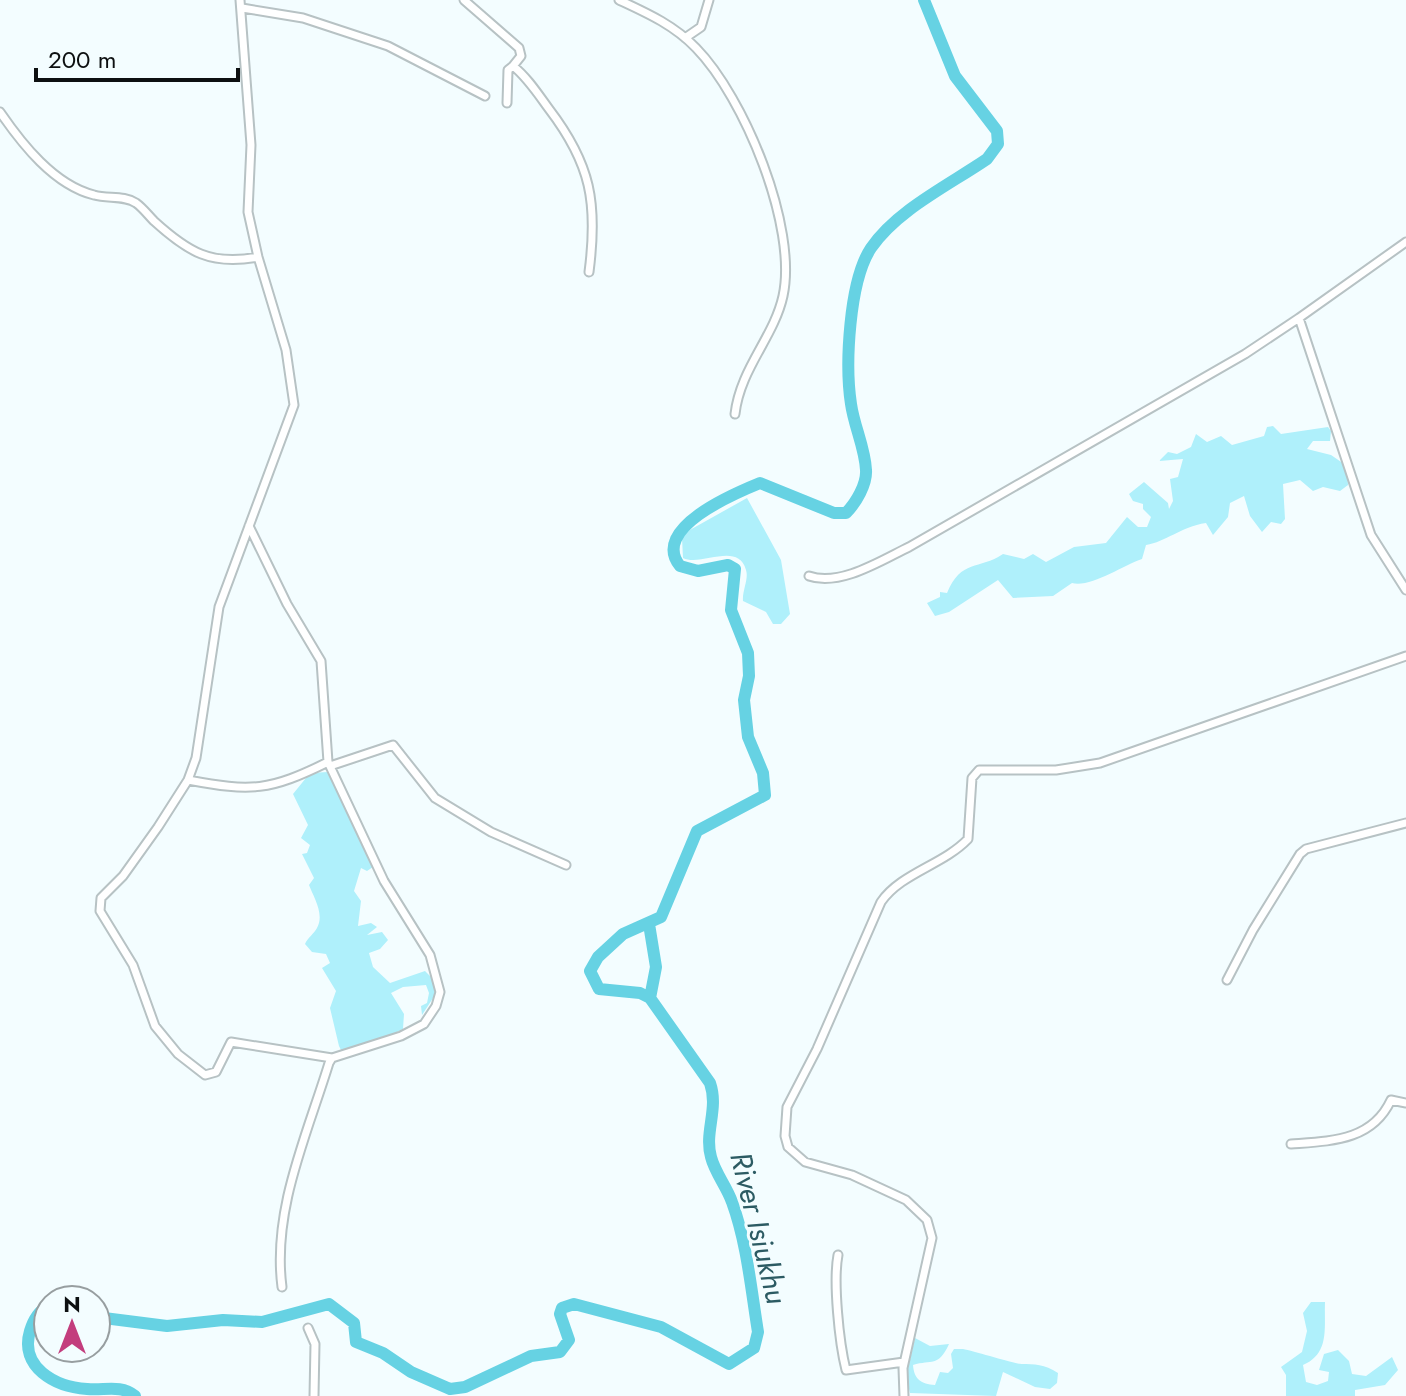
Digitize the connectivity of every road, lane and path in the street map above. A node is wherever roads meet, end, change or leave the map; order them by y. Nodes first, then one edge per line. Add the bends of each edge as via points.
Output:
1 (464, 0) edge
2 (619, 0) edge
3 (709, 0) edge
4 (241, 4) edge
5 (685, 38) junction
6 (513, 66) junction
7 (485, 96) dead end
8 (507, 103) dead end
9 (0, 112) edge
10 (1406, 242) edge
11 (258, 257) junction
12 (589, 272) dead end
13 (1299, 318) junction
14 (735, 414) dead end
15 (249, 526) junction
16 (809, 576) dead end
17 (1406, 590) edge
18 (1406, 656) edge
19 (329, 764) junction
20 (188, 780) junction
21 (1406, 823) edge
22 (566, 865) dead end
23 (1227, 980) dead end
24 (332, 1058) junction
25 (1406, 1103) edge
26 (1291, 1144) dead end
27 (838, 1255) dead end
28 (282, 1287) dead end
29 (308, 1328) dead end
30 (904, 1362) junction
31 (314, 1396) edge
32 (904, 1396) edge

1 - 6 street via 519,48 521,56
2 - 5 street
3 - 5 street via 701,27
4 - 7 street via 388,46
4 - 11 street via 251,145 248,212
5 - 14 street via 708,62 755,143 781,236 783,297 744,378
6 - 8 street via 508,70
6 - 12 street via 563,128 588,174 594,215
9 - 11 street via 24,148 70,184 93,195 136,203 155,223 209,258 227,262
10 - 13 street
11 - 15 street via 286,350 294,405
13 - 16 street via 909,547 852,572
13 - 17 street via 1371,535
15 - 19 street via 321,661
15 - 20 street via 219,607
18 - 30 street via 1092,765 979,770 972,778 968,839 887,893 787,1107 785,1136 788,1147 805,1162 869,1182 906,1200 927,1220 932,1238
19 - 20 street via 266,788
19 - 22 street via 393,745 435,798 491,832
19 - 24 street via 384,881 430,955 440,992 424,1024
20 - 24 street via 123,876 101,898 100,911 133,965 155,1026 205,1075 216,1072 231,1042
21 - 23 street via 1300,854
24 - 28 street via 287,1202 280,1240
25 - 26 street via 1391,1100 1379,1122 1360,1134
27 - 30 street via 833,1278 846,1370
29 - 31 street via 315,1344
30 - 32 street

